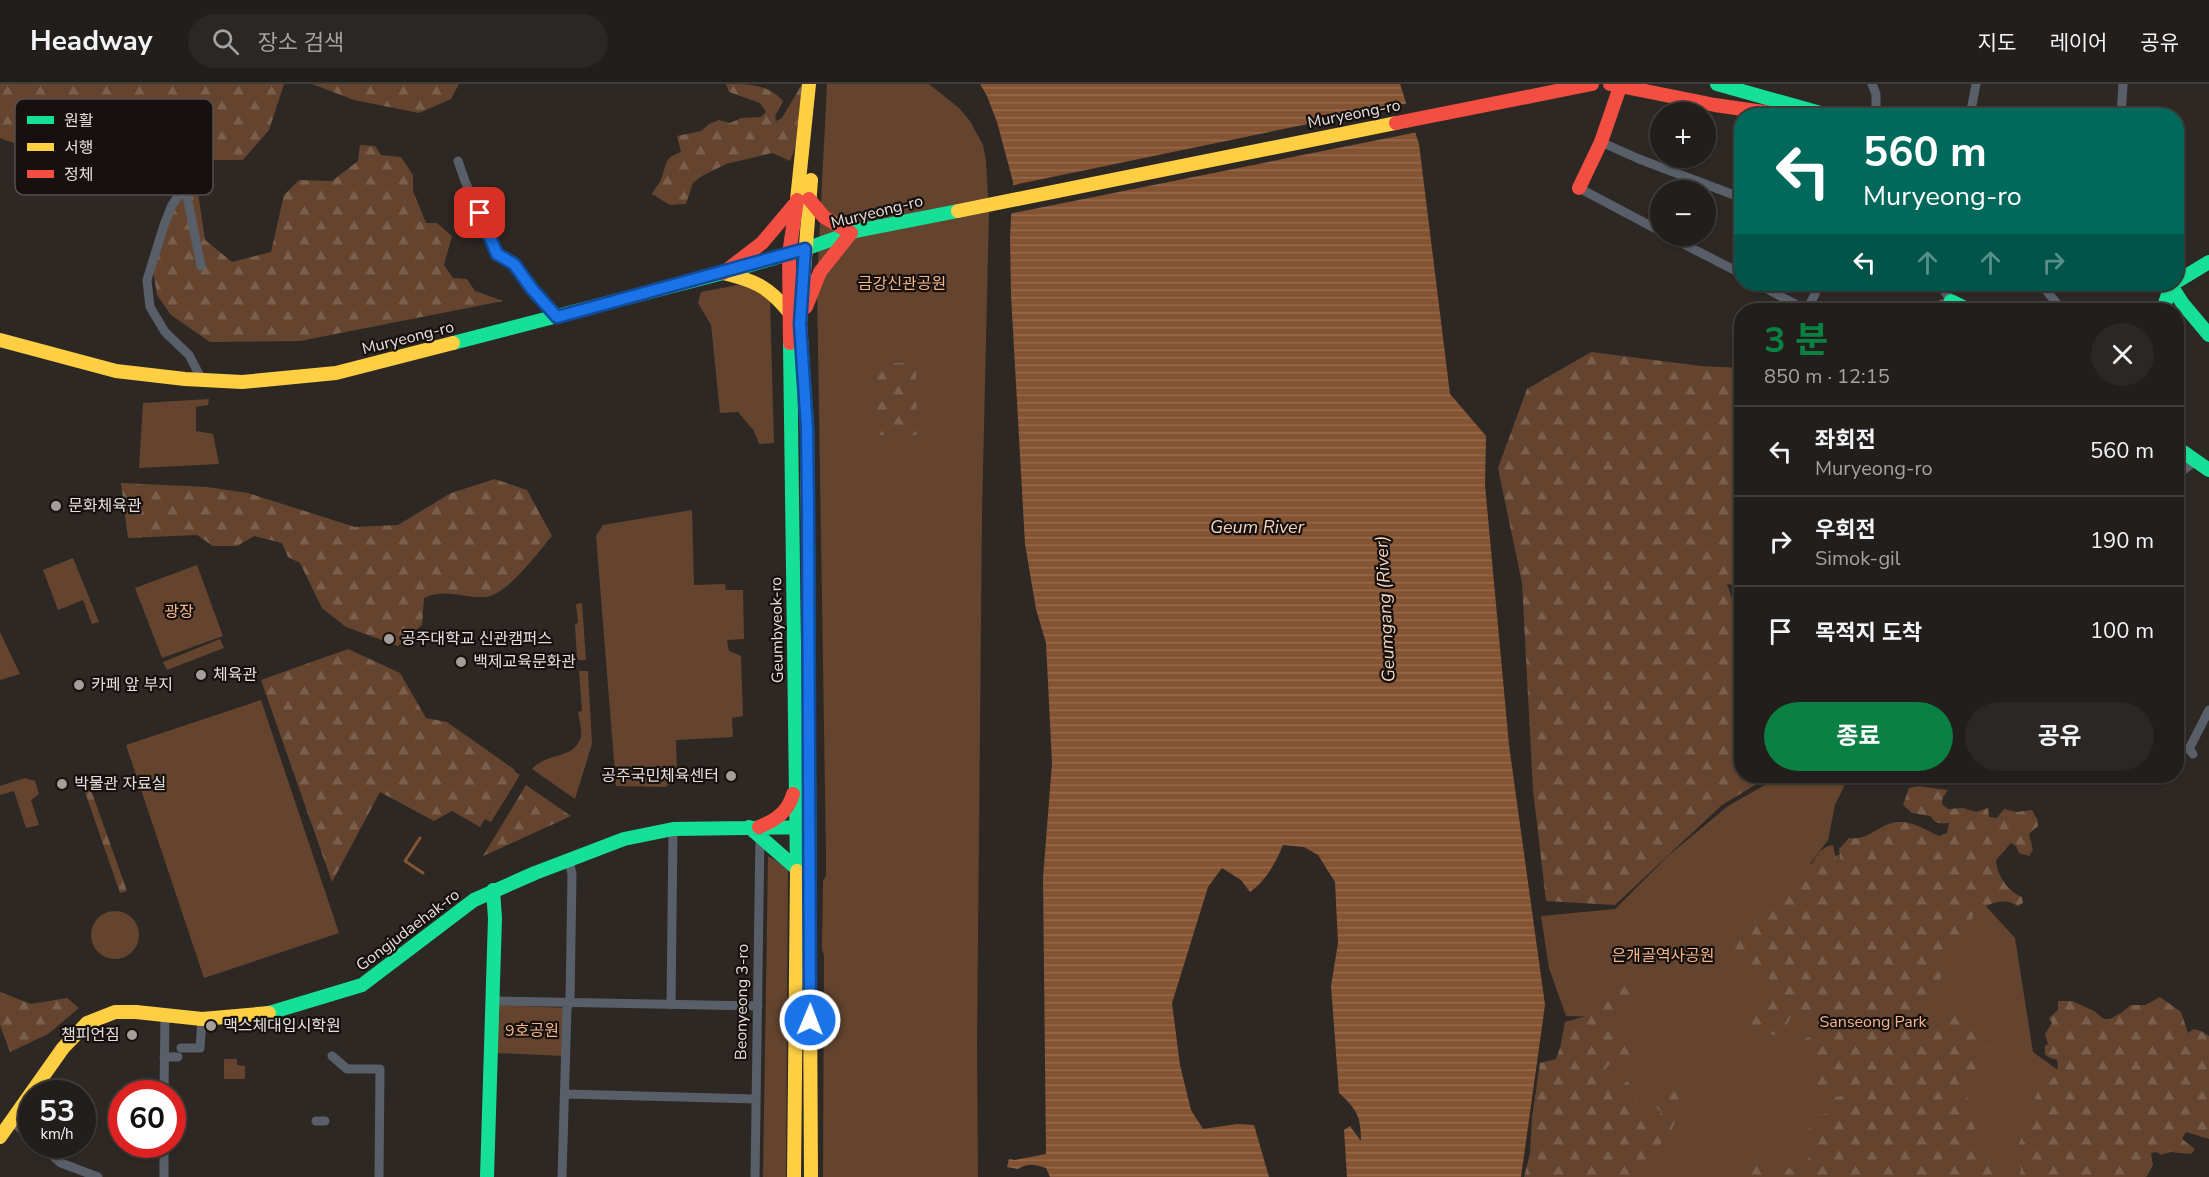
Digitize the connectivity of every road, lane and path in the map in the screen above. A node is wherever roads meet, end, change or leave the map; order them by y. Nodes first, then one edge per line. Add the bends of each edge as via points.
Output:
1 (809, 84) edge
2 (820, 84) edge
3 (1535, 84) edge
4 (1592, 84) edge
5 (1610, 84) edge
6 (1620, 84) edge
7 (1717, 84) edge
8 (1872, 84) edge
9 (1976, 84) edge
10 (2122, 84) edge
11 (1502, 102) junction
12 (1736, 108) edge
13 (1802, 108) edge
14 (1876, 108) edge
15 (1972, 108) edge
16 (2121, 108) edge
17 (1601, 142) junction
18 (458, 161) dead end
19 (1579, 188) joint
20 (179, 195) edge
21 (186, 195) edge
22 (1734, 195) edge
23 (803, 200) junction
24 (1650, 226) edge
25 (854, 232) junction
26 (1687, 246) edge
27 (805, 249) junction
28 (789, 254) junction
29 (2209, 262) edge
30 (201, 266) dead end
31 (1734, 270) edge
32 (723, 273) junction
33 (2184, 277) edge
34 (1771, 291) edge
35 (1945, 291) edge
36 (2047, 291) edge
37 (1951, 301) junction
38 (1793, 303) edge
39 (1945, 303) edge
40 (1955, 303) edge
41 (2056, 303) edge
42 (2184, 305) edge
43 (789, 312) junction
44 (557, 317) junction
45 (800, 324) junction
46 (2209, 335) edge
47 (0, 340) edge
48 (202, 380) junction
49 (2184, 452) edge
50 (2195, 460) junction
51 (2184, 469) edge
52 (2209, 470) edge
53 (2209, 710) edge
54 (2193, 754) dead end
55 (796, 782) junction
56 (803, 827) junction
57 (673, 829) junction
58 (756, 830) junction
59 (569, 860) junction
60 (796, 868) junction
61 (493, 890) junction
62 (492, 1001) junction
63 (570, 1002) junction
64 (671, 1005) junction
65 (758, 1006) junction
66 (165, 1014) junction
67 (202, 1019) junction
68 (332, 1056) dead end
69 (164, 1057) junction
70 (164, 1080) edge
71 (565, 1094) junction
72 (756, 1099) junction
73 (10, 1120) junction
74 (18, 1127) edge
75 (0, 1137) edge
76 (55, 1158) edge
77 (164, 1158) edge
78 (98, 1177) edge
79 (164, 1177) edge
80 (379, 1177) edge
81 (487, 1177) edge
82 (562, 1177) edge
83 (755, 1177) edge
84 (794, 1177) edge
85 (811, 1177) edge

1 - 23 main road, Geumbyeok-ro
2 - 23 main road, Geumbyeok-ro via 811,180
3 - 11 main road
4 - 11 main road, Muryeong-ro
5 - 6 main road
6 - 12 main road
6 - 17 main road
7 - 13 main road
8 - 14 street
9 - 15 street
10 - 16 street
11 - 25 main road, Muryeong-ro
17 - 19 main road
17 - 22 street
18 - 44 street via 497,254 514,264
19 - 24 street
20 - 48 street via 164,225 147,280 150,307 165,332 189,355
21 - 30 street
23 - 25 main road
23 - 27 main road, Geumbyeok-ro
23 - 28 main road, Geumbyeok-ro
23 - 32 main road via 768,239
25 - 27 main road, Muryeong-ro
25 - 45 main road via 820,272
26 - 31 street
27 - 28 main road, Muryeong-ro
27 - 45 main road, Geumbyeok-ro
28 - 32 main road, Muryeong-ro
28 - 43 main road, Geumbyeok-ro
29 - 33 main road
32 - 43 main road via 752,279 769,288
32 - 44 main road, Muryeong-ro
34 - 38 street
35 - 37 street
36 - 41 street
37 - 39 street
37 - 40 main road
42 - 46 main road
43 - 55 main road, Geumbyeok-ro
44 - 48 main road, Muryeong-ro via 336,373 242,382
45 - 56 main road, Geumbyeok-ro via 807,451
47 - 48 main road, Muryeong-ro via 116,371
49 - 50 main road
50 - 51 street
50 - 52 main road
53 - 54 street via 2189,749
55 - 56 main road, Geumbyeok-ro
55 - 58 main road via 791,803 783,814
56 - 58 main road, Gongjudaehak-ro
56 - 60 main road, Geumbyeok-ro
56 - 85 main road, Geumbyeok-ro
57 - 58 main road, Gongjudaehak-ro
57 - 59 main road, Gongjudaehak-ro via 624,839
57 - 64 street
58 - 60 main road
58 - 65 street, Beonyeong 3-ro
59 - 61 main road, Gongjudaehak-ro
59 - 63 street
60 - 84 main road, Geumbyeok-ro
61 - 62 main road
61 - 67 main road, Gongjudaehak-ro via 474,900 362,985 262,1015
62 - 63 street
62 - 81 main road
63 - 64 street
63 - 71 street
64 - 65 street
65 - 72 street, Beonyeong 3-ro
66 - 67 main road, Gongjudaehak-ro
66 - 69 street
66 - 73 main road, Gongjudaehak-ro via 115,1012 87,1023 53,1060
67 - 69 street via 203,1048
68 - 80 street via 347,1069 380,1069
69 - 70 street
71 - 72 street
71 - 82 street
72 - 83 street, Beonyeong 3-ro
73 - 74 street
73 - 75 main road, Gongjudaehak-ro
76 - 78 street
77 - 79 street

